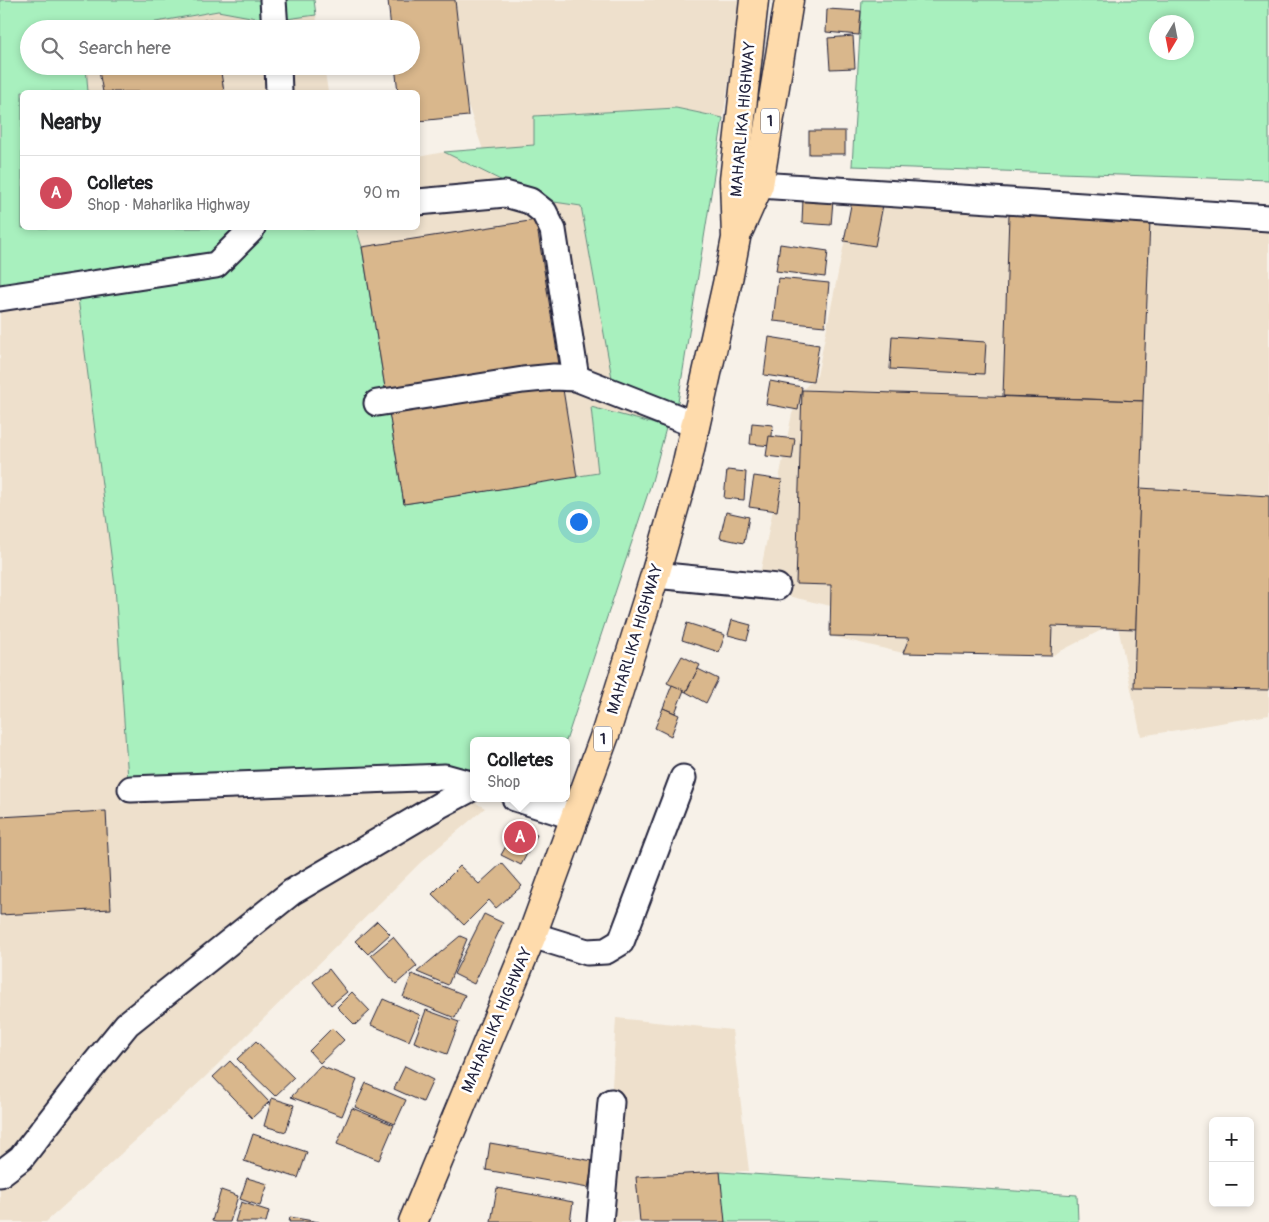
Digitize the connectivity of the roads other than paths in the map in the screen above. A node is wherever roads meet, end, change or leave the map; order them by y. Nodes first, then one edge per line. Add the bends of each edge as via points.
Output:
1 (273, 0) edge
2 (754, 0) edge
3 (789, 0) edge
4 (274, 20) edge
5 (278, 75) edge
6 (279, 90) edge
7 (747, 182) junction
8 (420, 202) edge
9 (1269, 218) edge
10 (253, 230) edge
11 (0, 298) edge
12 (576, 378) junction
13 (377, 403) dead end
14 (696, 425) junction
15 (655, 574) junction
16 (777, 587) dead end
17 (683, 778) dead end
18 (470, 785) edge
19 (470, 788) edge
20 (131, 789) dead end
21 (527, 802) edge
22 (575, 817) junction
23 (532, 935) junction
24 (611, 1102) dead end
25 (0, 1174) edge
26 (413, 1222) edge
27 (600, 1222) edge

1 - 4 street
2 - 7 highway, MAHARLIKA HIGHWAY / 1
3 - 7 highway, MAHARLIKA HIGHWAY / 1
5 - 6 street
7 - 9 street
7 - 14 highway, MAHARLIKA HIGHWAY / 1
8 - 12 street via 504,194 530,201 544,212 553,230
10 - 11 street via 216,265
12 - 13 street via 523,380
12 - 14 street
14 - 15 highway, MAHARLIKA HIGHWAY / 1
15 - 16 street
15 - 22 highway, MAHARLIKA HIGHWAY / 1 via 606,732
17 - 23 street via 621,942 606,951 587,952
18 - 20 street via 445,777
19 - 25 street via 292,892 127,1024 21,1158
21 - 22 street
22 - 23 highway, MAHARLIKA HIGHWAY / 1
23 - 26 highway, MAHARLIKA HIGHWAY / 1
24 - 27 street

